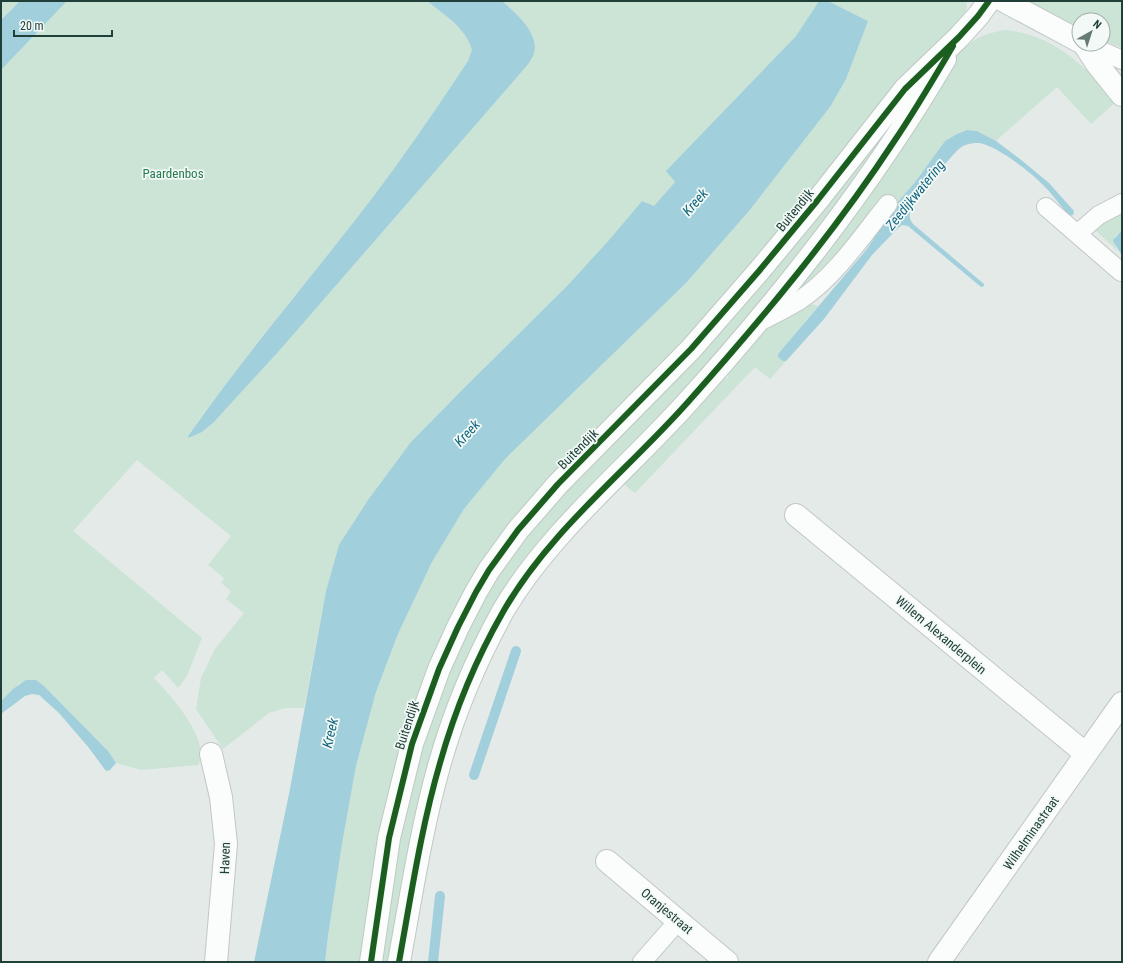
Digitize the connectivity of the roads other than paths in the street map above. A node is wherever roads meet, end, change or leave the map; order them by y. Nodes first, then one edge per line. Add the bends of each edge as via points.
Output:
1 (988, 1) edge
2 (1004, 1) edge
3 (959, 37) junction
4 (1071, 37) edge
5 (1089, 52) edge
6 (1104, 52) edge
7 (1122, 60) edge
8 (1122, 95) edge
9 (1122, 203) edge
10 (888, 204) dead end
11 (1046, 207) dead end
12 (1077, 234) junction
13 (1121, 272) edge
14 (755, 324) junction
15 (796, 515) dead end
16 (1122, 703) edge
17 (211, 754) dead end
18 (1086, 754) junction
19 (607, 861) dead end
20 (679, 920) junction
21 (216, 962) edge
22 (371, 962) edge
23 (399, 962) edge
24 (642, 962) edge
25 (727, 962) edge
26 (939, 962) edge

1 - 3 street, Buitendijk
2 - 4 street
3 - 14 street, Buitendijk via 908,120 858,194
3 - 22 street, Buitendijk via 905,89 759,271 691,348 537,507 489,570 439,669 412,744 389,838
5 - 8 street
6 - 7 lane
9 - 12 lane via 1099,215
10 - 14 lane, Buitendijk via 849,254 814,290
11 - 12 lane
12 - 13 lane
14 - 23 street, Buitendijk via 686,404 542,557 515,592 495,627 460,701 440,764 425,826
15 - 18 street, Willem Alexanderplein
16 - 18 street, Wilhelminastraat
17 - 21 street, Haven via 221,797 226,844
18 - 26 street, Wilhelminastraat
19 - 20 street, Oranjestraat
20 - 24 lane
20 - 25 street, Oranjestraat

